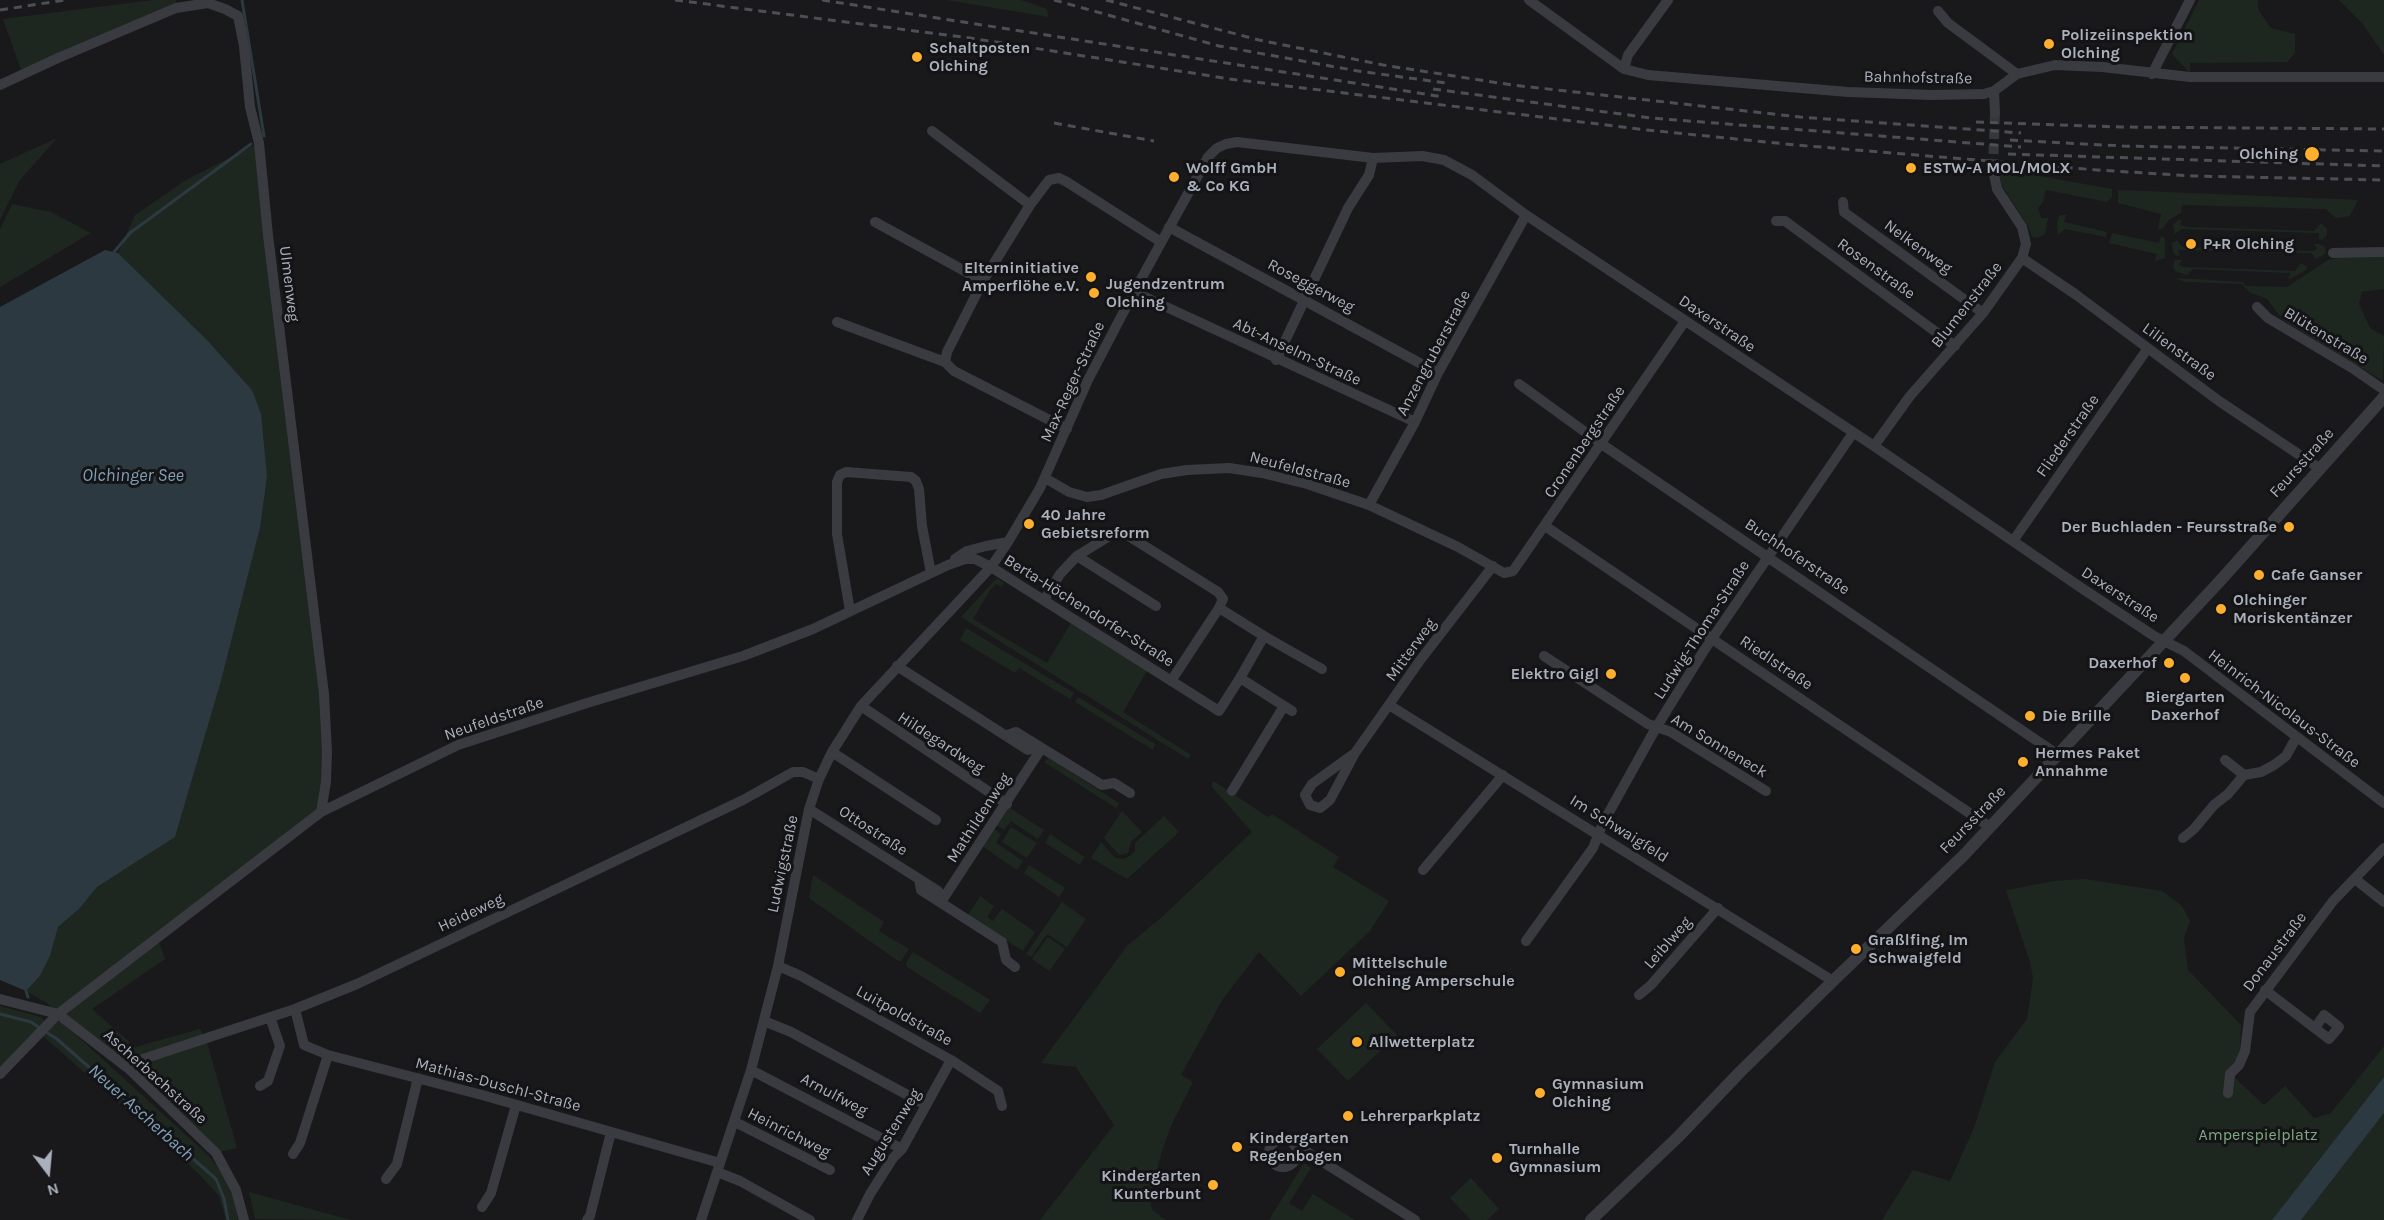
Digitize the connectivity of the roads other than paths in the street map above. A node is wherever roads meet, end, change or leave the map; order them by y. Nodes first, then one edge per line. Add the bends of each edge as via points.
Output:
1 (1529, 0) edge
2 (1668, 0) edge
3 (2190, 0) edge
4 (1938, 11) dead end
5 (1624, 69) junction
6 (2017, 74) junction
7 (2152, 74) junction
8 (2384, 77) edge
9 (0, 86) edge
10 (1994, 91) junction
11 (1995, 113) tunnel mouth
12 (932, 131) dead end
13 (1216, 148) joint
14 (1373, 158) junction
15 (1993, 169) tunnel mouth
16 (1843, 202) dead end
17 (1030, 205) junction
18 (1526, 215) junction
19 (1776, 221) dead end
20 (875, 222) dead end
21 (1169, 227) junction
22 (1161, 242) junction
23 (2384, 252) edge
24 (2333, 253) dead end
25 (2022, 258) junction
26 (984, 282) junction
27 (1134, 292) junction
28 (1304, 299) junction
29 (2258, 307) dead end
30 (1983, 313) junction
31 (1685, 321) junction
32 (837, 322) dead end
33 (1955, 346) junction
34 (2148, 348) junction
35 (1276, 360) junction
36 (945, 362) junction
37 (1438, 373) junction
38 (1519, 384) dead end
39 (2383, 396) edge
40 (1415, 422) junction
41 (1067, 429) junction
42 (1853, 433) junction
43 (1602, 444) junction
44 (1874, 446) junction
45 (2319, 468) junction
46 (1045, 478) junction
47 (1369, 505) junction
48 (1545, 526) junction
49 (2013, 541) junction
50 (1008, 542) junction
51 (1077, 556) junction
52 (1768, 556) junction
53 (948, 565) junction
54 (991, 567) junction
55 (1493, 567) junction
56 (931, 573) junction
57 (1504, 573) joint
58 (1044, 600) junction
59 (1156, 606) dead end
60 (1219, 608) junction
61 (850, 612) junction
62 (1264, 636) junction
63 (1713, 638) junction
64 (2165, 641) junction
65 (1544, 656) dead end
66 (897, 666) junction
67 (1322, 669) dead end
68 (1240, 678) junction
69 (1171, 681) junction
70 (1389, 705) junction
71 (861, 706) junction
72 (1657, 726) junction
73 (2296, 738) junction
74 (1039, 747) junction
75 (832, 752) junction
76 (1355, 753) junction
77 (2058, 755) junction
78 (2225, 760) dead end
79 (1503, 775) junction
80 (2244, 775) junction
81 (819, 778) junction
82 (1232, 791) dead end
83 (1766, 791) dead end
84 (1130, 793) dead end
85 (2384, 803) edge
86 (1006, 804) junction
87 (809, 809) junction
88 (321, 812) junction
89 (936, 820) dead end
90 (1990, 827) junction
91 (1599, 834) junction
92 (2183, 838) dead end
93 (2384, 848) edge
94 (1423, 870) dead end
95 (2355, 879) junction
96 (939, 902) junction
97 (2384, 902) edge
98 (1718, 908) junction
99 (1526, 941) dead end
100 (778, 966) junction
101 (1015, 966) dead end
102 (1833, 981) junction
103 (2265, 990) junction
104 (1639, 995) dead end
105 (0, 999) edge
106 (295, 1009) junction
107 (58, 1014) junction
108 (270, 1017) junction
109 (764, 1021) junction
110 (2315, 1028) dead end
111 (328, 1055) junction
112 (951, 1060) junction
113 (129, 1069) junction
114 (751, 1070) junction
115 (0, 1074) edge
116 (418, 1078) junction
117 (260, 1086) dead end
118 (2228, 1093) dead end
119 (926, 1105) junction
120 (516, 1106) junction
121 (1002, 1106) dead end
122 (735, 1122) junction
123 (610, 1132) junction
124 (902, 1149) junction
125 (1297, 1151) dead end
126 (293, 1154) dead end
127 (719, 1168) junction
128 (830, 1170) dead end
129 (386, 1179) dead end
130 (482, 1207) dead end
131 (244, 1220) edge
132 (587, 1220) edge
133 (701, 1220) edge
134 (810, 1220) edge
135 (857, 1220) edge
136 (1415, 1220) edge
137 (1591, 1220) edge

1 - 5 street
2 - 5 street via 1628,55
3 - 7 street
4 - 6 street
5 - 10 street, Bahnhofstraße via 1648,75 1848,92 1932,95
6 - 7 street, Bahnhofstraße via 2055,65
6 - 10 street, Bahnhofstraße
7 - 8 street, Bahnhofstraße
9 - 88 street, Ulmenweg via 176,8 208,3 238,16 250,107 259,143 324,694 327,752
10 - 11 street
12 - 17 street
13 - 14 street, Daxerstraße via 1237,142
13 - 21 street, Max-Reger-Straße
14 - 18 street, Daxerstraße via 1422,156 1444,160
14 - 28 street via 1369,175 1348,208
15 - 25 street, Blumenstraße via 1997,189 2022,227 2026,243
16 - 30 street, Nelkenweg via 1844,212
17 - 22 street via 1049,180 1059,178
17 - 26 street
18 - 31 street, Daxerstraße
18 - 37 street, Anzengruberstraße
19 - 33 street, Rosenstraße via 1785,221
20 - 26 street
21 - 22 street, Max-Reger-Straße
21 - 28 street, Roseggerweg
22 - 27 street, Max-Reger-Straße
23 - 24 street
25 - 30 street, Blumenstraße
25 - 34 street, Lilienstraße
26 - 36 street
27 - 35 street, Abt-Anselm-Straße
27 - 41 street, Max-Reger-Straße
28 - 35 street
28 - 37 street, Roseggerweg
29 - 39 street, Blütenstraße via 2268,318 2352,368
30 - 33 street, Blumenstraße
31 - 42 street, Daxerstraße
31 - 43 street, Cronenbergstraße
32 - 36 street
33 - 44 street, Blumenstraße via 1910,396
34 - 45 street, Lilienstraße
34 - 49 street, Fliederstraße
35 - 40 street, Abt-Anselm-Straße
36 - 41 street via 954,371
37 - 40 street, Anzengruberstraße
38 - 43 street, Buchhoferstraße
39 - 45 street, Feursstraße
40 - 47 street, Anzengruberstraße
41 - 46 street, Max-Reger-Straße
42 - 44 street, Daxerstraße
42 - 52 street, Ludwig-Thoma-Straße
43 - 48 street, Cronenbergstraße
43 - 52 street, Buchhoferstraße
44 - 49 street, Daxerstraße
45 - 64 street, Feursstraße
46 - 47 street, Neufeldstraße via 1069,492 1088,497 1161,474 1229,468 1307,484
46 - 50 street, Max-Reger-Straße
47 - 55 street, Neufeldstraße
48 - 57 street, Cronenbergstraße via 1513,571
48 - 63 street, Riedlstraße
49 - 64 street, Daxerstraße
50 - 53 street via 967,552
50 - 54 street, Max-Reger-Straße
51 - 58 street
51 - 59 street
51 - 60 street via 1119,530 1218,592 1223,599
52 - 63 street, Ludwig-Thoma-Straße
52 - 77 street, Buchhoferstraße
53 - 54 street, Neufeldstraße via 975,559
53 - 56 street, Neufeldstraße
54 - 58 street, Berta-Höchendorfer-Straße
54 - 66 street, Ludwigstraße
55 - 57 street, Neufeldstraße
55 - 70 street, Mitterweg
56 - 61 street, Neufeldstraße
56 - 61 street via 916,481 911,477 846,472 837,482 837,534
58 - 69 street, Berta-Höchendorfer-Straße
60 - 62 street
60 - 69 street, Berta-Höchendorfer-Straße
61 - 88 street, Neufeldstraße via 743,656 458,745
62 - 67 street
62 - 68 street, Berta-Höchendorfer-Straße
63 - 72 street, Ludwig-Thoma-Straße
63 - 90 street, Riedlstraße
64 - 73 street, Heinrich-Nicolaus-Straße via 2184,651
64 - 77 street, Feursstraße
65 - 72 street, Am Sonneneck via 1648,724
66 - 71 street, Ludwigstraße
66 - 74 street via 1007,735 1016,732
68 - 69 street, Berta-Höchendorfer-Straße via 1219,711
68 - 82 street via 1288,709
70 - 76 street, Mitterweg
70 - 79 street, Im Schwaigfeld
71 - 75 street, Ludwigstraße
71 - 86 street, Hildegardweg
72 - 83 street, Am Sonneneck
72 - 91 street, Ludwig-Thoma-Straße
73 - 80 street via 2286,756 2274,765
73 - 85 street, Heinrich-Nicolaus-Straße
74 - 84 street via 1102,785 1114,783
74 - 86 street, Mathildenweg
75 - 81 street, Ludwigstraße
75 - 89 street
76 - 76 street, Mitterweg via 1312,784 1305,795 1310,805 1320,808 1330,800
77 - 90 street, Feursstraße
78 - 80 street
79 - 91 street, Im Schwaigfeld
79 - 94 street
80 - 92 street
81 - 87 street, Ludwigstraße
81 - 106 street, Heideweg via 793,772 743,800 357,984
86 - 96 street, Mathildenweg
87 - 96 street, Ottostraße via 938,891
87 - 100 street, Ludwigstraße
88 - 107 street, Neufeldstraße
90 - 102 street, Feursstraße
91 - 98 street, Im Schwaigfeld
91 - 99 street, Ludwig-Thoma-Straße
93 - 95 street, Donaustraße
95 - 97 street
95 - 103 street, Donaustraße via 2333,901
96 - 101 street, Ottostraße via 1002,942 1006,960
98 - 102 street, Im Schwaigfeld
98 - 104 street, Leiblweg
100 - 109 street, Ludwigstraße
100 - 112 street, Luitpoldstraße via 801,975
102 - 137 street, Feursstraße
103 - 110 street
103 - 118 street, Donaustraße via 2250,1012 2245,1051 2230,1074
105 - 107 street, Ascherbachstraße
106 - 108 street, Heideweg
106 - 111 street, Mathias-Duschl-Straße via 304,1044
107 - 113 street, Ascherbachstraße
107 - 115 street, Neufeldstraße
108 - 113 street, Heideweg via 140,1060
108 - 117 street via 280,1046 268,1081
109 - 114 street, Ludwigstraße
109 - 119 street
111 - 116 street, Mathias-Duschl-Straße
111 - 126 street
112 - 119 street, Augustenweg
112 - 121 street, Luitpoldstraße via 998,1091
113 - 131 street, Ascherbachstraße via 216,1153 236,1190
114 - 122 street, Ludwigstraße
114 - 124 street, Arnulfweg
116 - 120 street, Mathias-Duschl-Straße
116 - 129 street via 397,1164
119 - 124 street, Augustenweg
120 - 123 street, Mathias-Duschl-Straße
120 - 130 street via 491,1193
122 - 127 street, Ludwigstraße
122 - 128 street, Heinrichweg
123 - 127 street, Mathias-Duschl-Straße
123 - 132 street
124 - 135 street, Augustenweg
125 - 136 street via 1304,1150
127 - 133 street, Ludwigstraße
127 - 134 street, Mathias-Duschl-Straße

